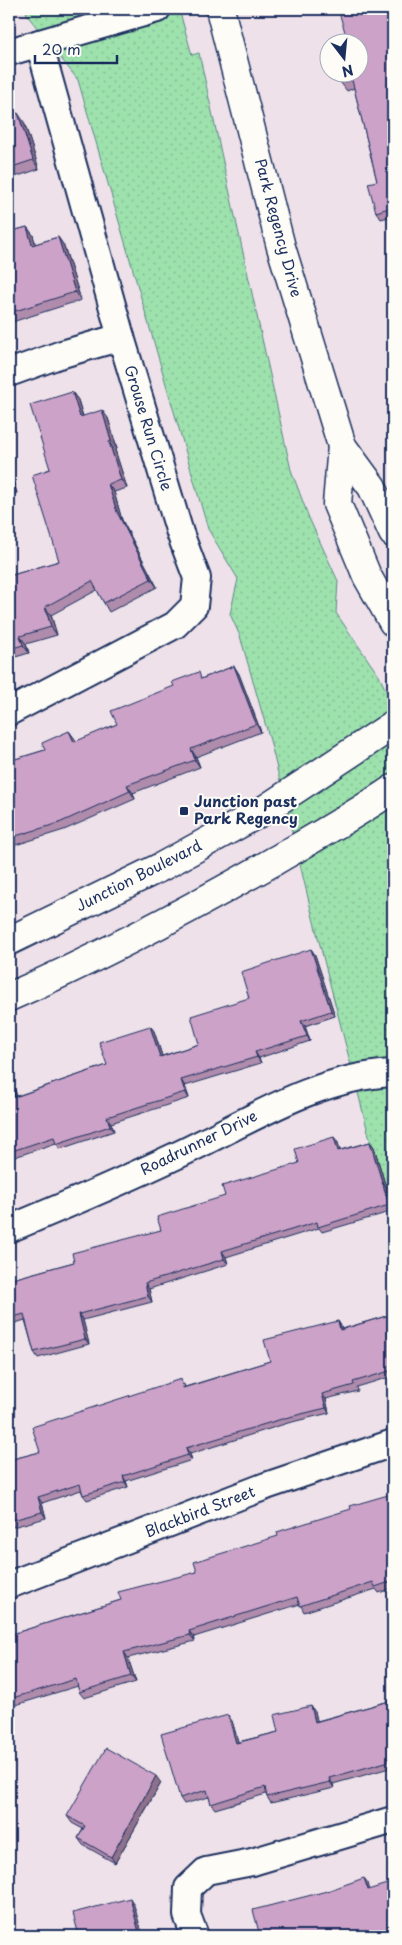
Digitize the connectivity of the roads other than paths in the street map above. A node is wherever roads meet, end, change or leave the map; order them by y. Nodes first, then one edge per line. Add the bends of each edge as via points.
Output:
1 (157, 9) edge
2 (220, 9) edge
3 (38, 43) junction
4 (9, 52) edge
5 (121, 337) junction
6 (9, 373) edge
7 (342, 446) junction
8 (393, 533) edge
9 (393, 622) edge
10 (9, 712) edge
11 (393, 726) edge
12 (393, 789) edge
13 (9, 941) edge
14 (9, 997) edge
15 (393, 1073) edge
16 (9, 1230) edge
17 (393, 1443) edge
18 (9, 1585) edge
19 (393, 1820) edge
20 (195, 1936) edge

1 - 3 street
2 - 7 main road, Park Regency Drive via 281,247
3 - 4 street
3 - 5 street, Grouse Run Circle
5 - 6 street
5 - 10 street, Grouse Run Circle via 180,533 197,578 194,606 174,625
7 - 8 main road, Park Regency Drive via 372,487
7 - 9 main road, Park Regency Drive via 337,504 367,576
11 - 13 main road, Junction Boulevard via 261,812 161,867
12 - 14 main road via 204,902 65,973
15 - 16 street, Roadrunner Drive via 366,1074 324,1085
17 - 18 street, Blackbird Street via 266,1486
19 - 20 street via 252,1862 206,1871 188,1888 187,1915

